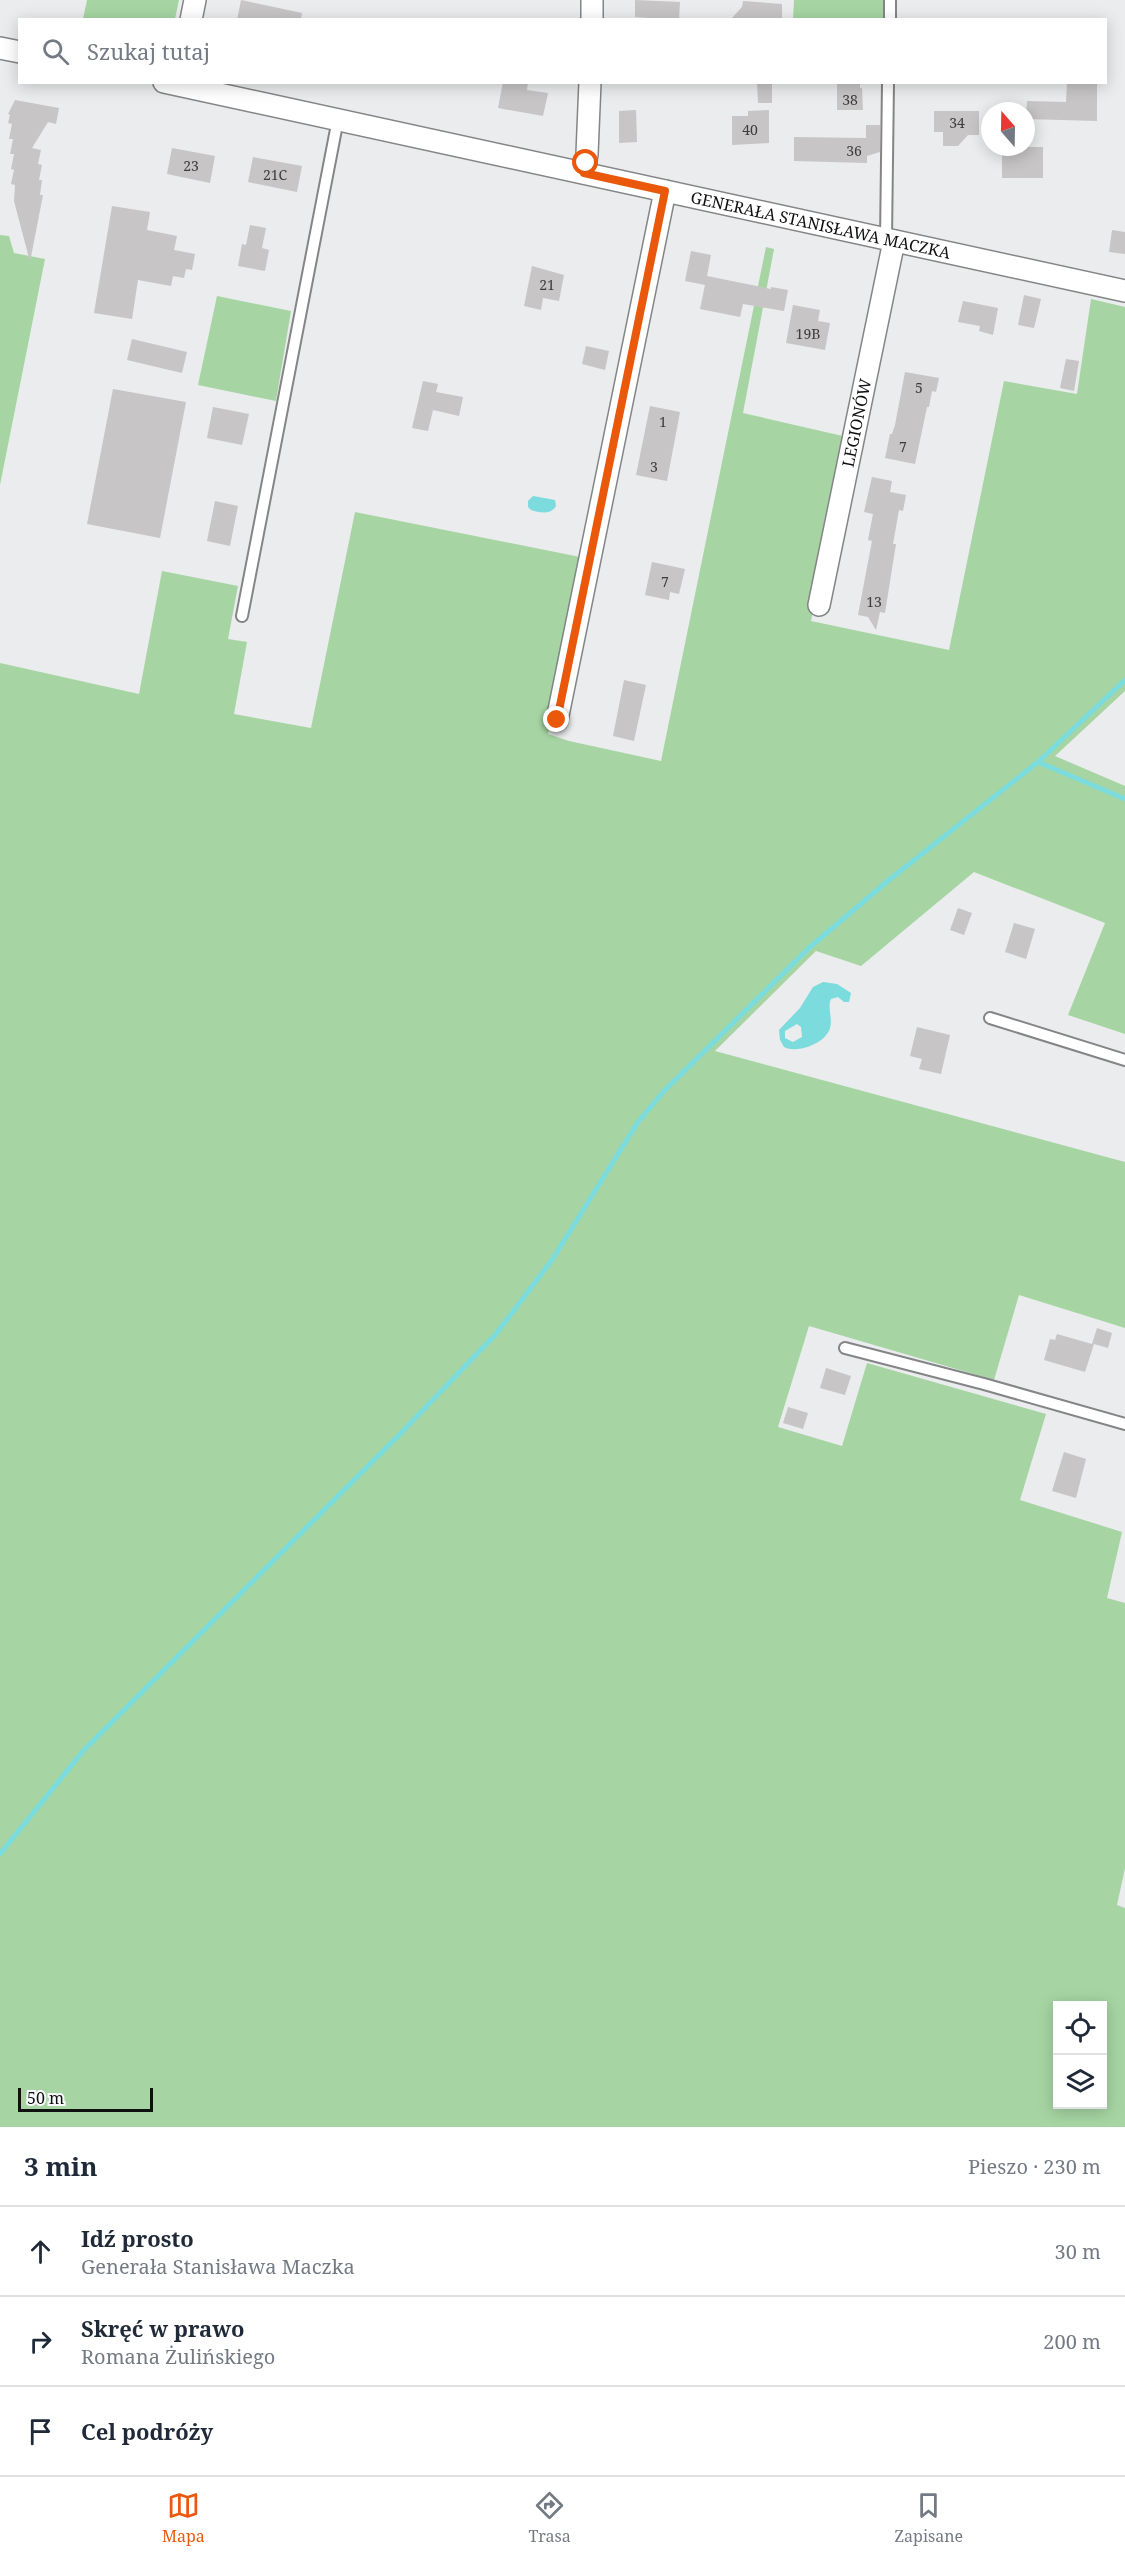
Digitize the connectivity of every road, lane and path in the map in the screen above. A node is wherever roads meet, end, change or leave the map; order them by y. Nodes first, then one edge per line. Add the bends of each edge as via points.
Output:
1 (195, 0) edge
2 (592, 0) edge
3 (890, 0) edge
4 (191, 18) edge
5 (592, 18) edge
6 (890, 18) edge
7 (0, 48) edge
8 (18, 52) edge
9 (174, 84) edge
10 (590, 84) edge
11 (888, 84) edge
12 (338, 119) junction
13 (584, 173) junction
14 (665, 191) junction
15 (890, 240) junction
16 (1125, 291) edge
17 (819, 605) dead end
18 (242, 616) dead end
19 (557, 720) dead end
20 (990, 1018) dead end
21 (1125, 1060) edge
22 (845, 1348) dead end
23 (1125, 1424) edge

1 - 4 street
2 - 5 street
3 - 6 lane
7 - 8 street
9 - 12 street, GENERAŁA STANISŁAWA MACZKA
10 - 13 street
11 - 15 lane
12 - 13 street, GENERAŁA STANISŁAWA MACZKA
12 - 18 lane
13 - 14 street, GENERAŁA STANISŁAWA MACZKA
14 - 15 street, GENERAŁA STANISŁAWA MACZKA
14 - 19 street
15 - 16 street, GENERAŁA STANISŁAWA MACZKA
15 - 17 street, LEGIONÓW
20 - 21 lane
22 - 23 lane

